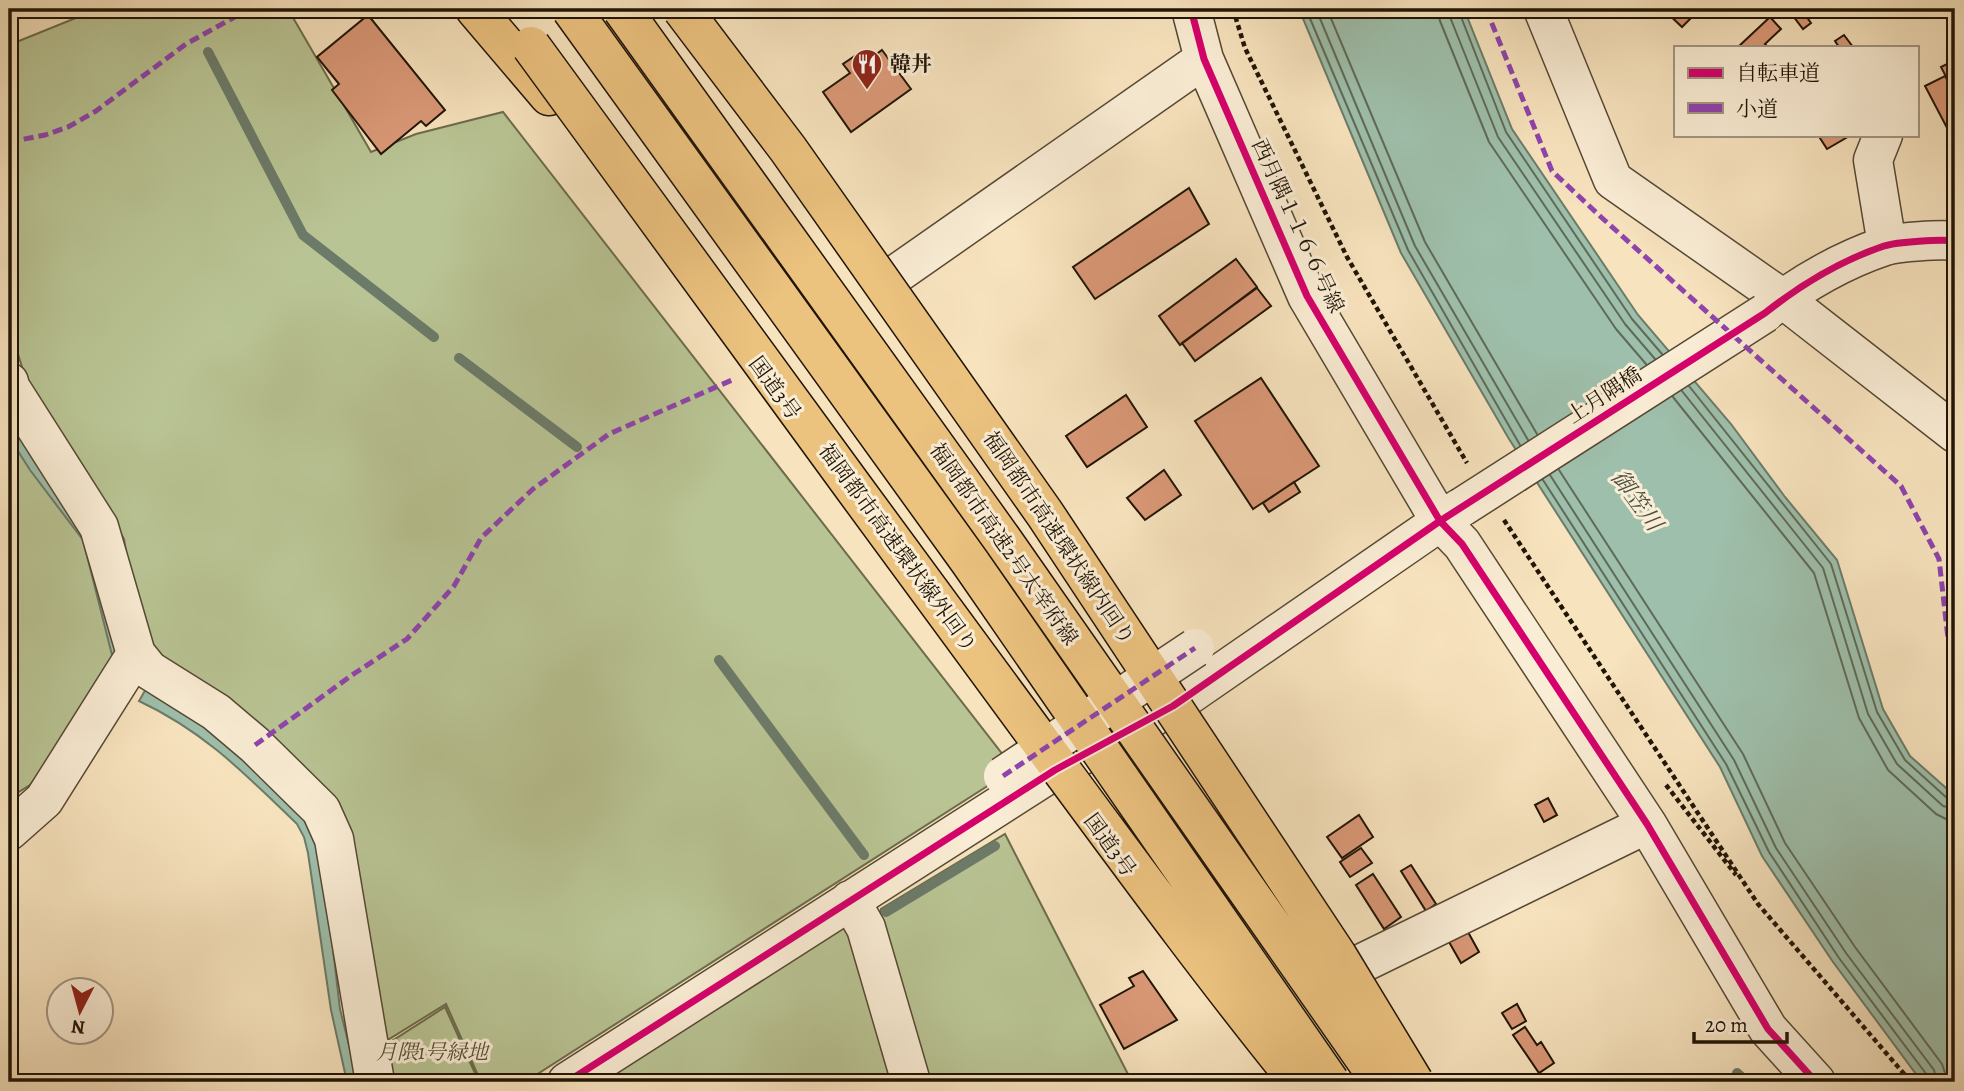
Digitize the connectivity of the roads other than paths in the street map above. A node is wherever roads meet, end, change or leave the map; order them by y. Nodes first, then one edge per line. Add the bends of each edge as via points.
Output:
1 (475, 9) edge
2 (505, 9) edge
3 (571, 9) edge
4 (622, 9) edge
5 (682, 9) edge
6 (694, 9) edge
7 (1191, 9) edge
8 (1543, 9) edge
9 (1204, 59) junction
10 (1883, 136) edge
11 (1955, 241) edge
12 (1887, 245) junction
13 (888, 280) junction
14 (1774, 306) junction
15 (9, 382) edge
16 (1955, 433) edge
17 (1451, 514) junction
18 (1195, 648) dead end
19 (136, 654) junction
20 (1173, 706) junction
21 (1055, 770) junction
22 (1003, 776) dead end
23 (1647, 824) junction
24 (9, 831) edge
25 (850, 900) junction
26 (1346, 971) junction
27 (375, 1082) edge
28 (567, 1082) edge
29 (911, 1082) edge
30 (1285, 1082) edge
31 (1299, 1082) edge
32 (1330, 1082) edge
33 (1381, 1082) edge
34 (1415, 1082) edge
35 (1816, 1082) edge

1 - 21 highway, 国道3号 via 653,222
2 - 31 highway, 福岡都市高速環状線外回り, bridge via 934,599 1230,997
3 - 32 highway, 福岡都市高速2号太宰府線, bridge via 970,562
4 - 33 highway, 福岡都市高速2号太宰府線, bridge via 1002,539
5 - 34 highway, 福岡都市高速環状線内回り, bridge via 788,149 1045,514
6 - 13 highway
7 - 9 street, 西月隅１１６６号線
8 - 14 street via 1613,180
9 - 13 street
9 - 17 street, 西月隅１１６６号線 via 1307,296
10 - 12 street via 1873,160
11 - 12 street
12 - 14 street, 上月隅橋 via 1839,266
13 - 20 highway
14 - 16 street
14 - 17 street, 上月隅橋, bridge
15 - 19 street via 99,527
17 - 20 street, 上月隅橋
17 - 23 street, 西月隅１１６６号線 via 1462,544
18 - 22 street, bridge
19 - 24 street via 44,800
19 - 27 street via 149,670 216,712 321,810 334,839
20 - 21 street, 上月隅橋
20 - 26 highway
21 - 25 street, 上月隅橋
21 - 30 highway, 国道3号
23 - 26 street
23 - 35 street, 西月隅１１６６号線 via 1768,1029
25 - 28 street, 上月隅橋
25 - 29 street via 866,928
26 - 34 highway

